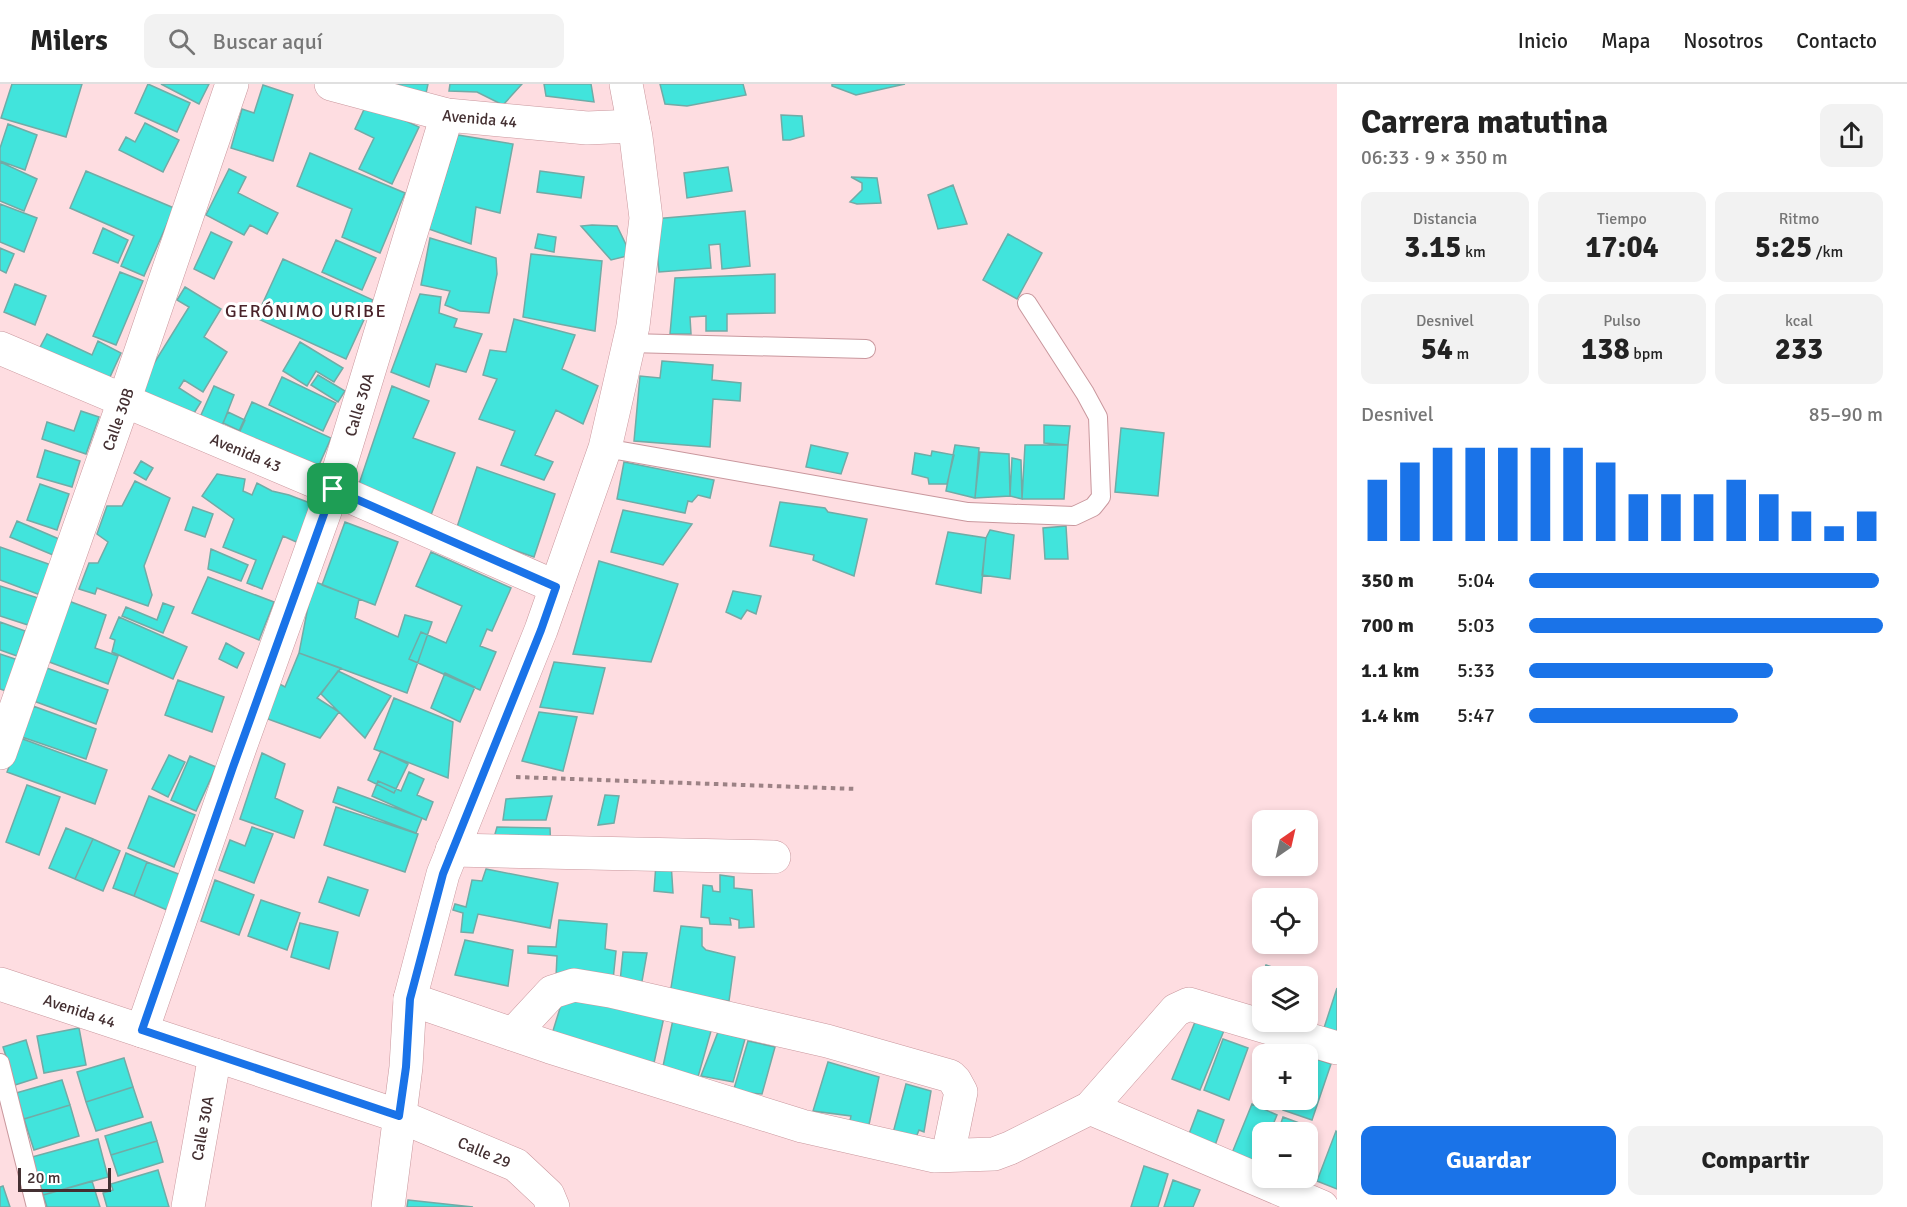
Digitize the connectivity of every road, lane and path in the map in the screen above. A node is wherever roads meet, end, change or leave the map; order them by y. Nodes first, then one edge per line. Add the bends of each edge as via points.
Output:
1 (232, 84) edge
2 (331, 84) edge
3 (626, 84) edge
4 (447, 116) junction
5 (634, 126) junction
6 (1028, 303) dead end
7 (629, 343) junction
8 (0, 348) edge
9 (866, 349) dead end
10 (124, 401) junction
11 (605, 448) junction
12 (333, 489) junction
13 (556, 587) junction
14 (0, 753) edge
15 (482, 776) junction
16 (857, 789) dead end
17 (452, 850) junction
18 (774, 857) dead end
19 (0, 984) edge
20 (410, 999) junction
21 (142, 1030) junction
22 (513, 1034) junction
23 (1337, 1048) edge
24 (215, 1055) junction
25 (0, 1063) edge
26 (1090, 1107) junction
27 (399, 1116) junction
28 (948, 1155) junction
29 (189, 1205) edge
30 (36, 1207) edge
31 (388, 1207) edge
32 (552, 1207) edge
33 (1322, 1207) edge

1 - 10 street, Calle 30B
2 - 4 street, Avenida 44
3 - 5 street
4 - 5 street, Avenida 44 via 587,128
4 - 12 street, Calle 30A
5 - 7 street via 646,218
6 - 11 lane via 1098,417 1101,498 1093,507 1074,516 968,512
7 - 9 lane
7 - 11 street
8 - 10 street, Avenida 43
10 - 12 street, Avenida 43
10 - 14 street, Calle 30B
11 - 13 street
12 - 13 street, Avenida 43
12 - 21 street, Calle 30A
13 - 15 street
15 - 16 path
15 - 17 street
17 - 18 street
17 - 20 street
19 - 21 street, Avenida 44
20 - 22 street
20 - 27 street
21 - 24 street, Avenida 44
22 - 28 street via 802,1126 934,1156
22 - 28 street via 552,992 574,985 827,1041 956,1081 960,1092
23 - 26 street via 1189,1004 1176,1010
24 - 27 street, Avenida 44
24 - 29 street, Calle 30A
25 - 30 lane
26 - 28 street via 994,1154
26 - 33 street
27 - 31 street
27 - 32 street, Calle 29 via 516,1165 548,1195

